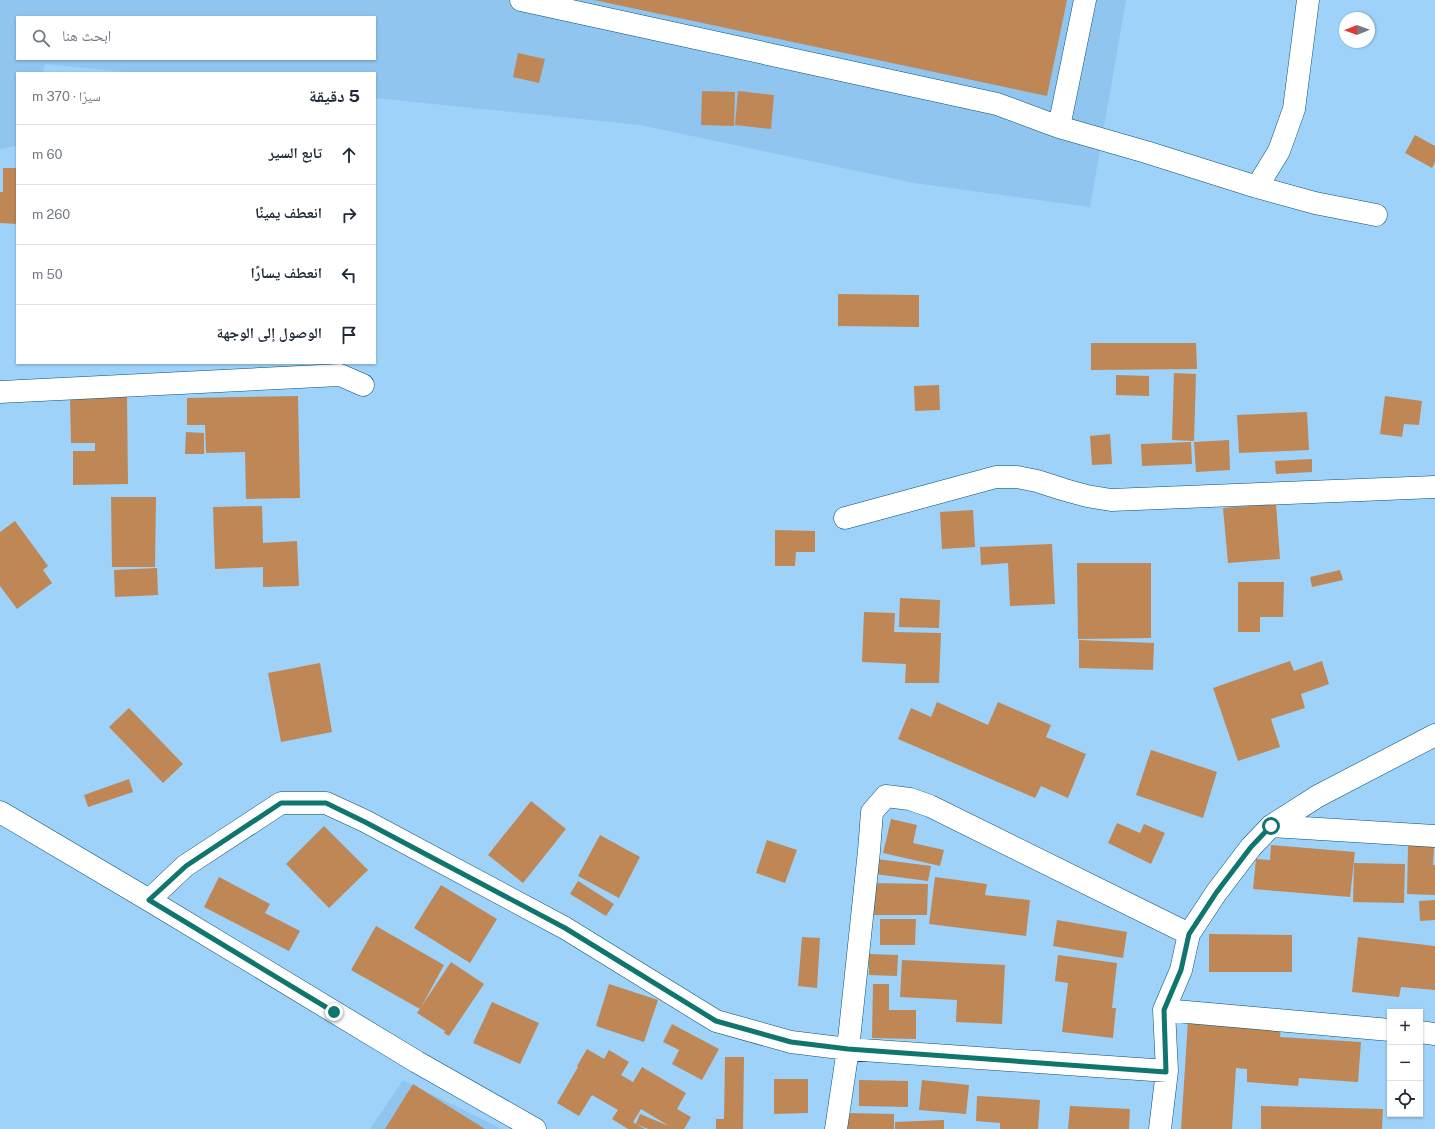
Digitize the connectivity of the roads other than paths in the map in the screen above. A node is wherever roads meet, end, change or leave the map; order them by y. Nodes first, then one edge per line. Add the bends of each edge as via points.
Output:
1 (521, 0) edge
2 (1085, 0) edge
3 (1308, 0) edge
4 (1059, 127) junction
5 (1257, 187) junction
6 (1376, 215) dead end
7 (363, 385) dead end
8 (0, 392) edge
9 (1435, 487) edge
10 (846, 518) dead end
11 (1435, 735) edge
12 (0, 812) edge
13 (1271, 826) junction
14 (1435, 836) edge
15 (149, 900) junction
16 (1189, 934) junction
17 (1164, 1010) junction
18 (1387, 1030) edge
19 (1423, 1032) edge
20 (1435, 1034) edge
21 (848, 1049) junction
22 (1166, 1072) junction
23 (535, 1129) edge
24 (836, 1129) edge
25 (1160, 1129) edge

1 - 4 street via 997,104
2 - 4 street
3 - 5 street via 1294,109 1280,151
4 - 5 street
5 - 6 street via 1315,203
7 - 8 street via 340,375
9 - 10 street via 1111,500 1087,496 1037,481 996,478
11 - 13 street via 1318,796
12 - 15 street
13 - 14 street
13 - 16 street via 1251,847 1216,893
15 - 21 street via 186,866 281,803 326,803 565,928 716,1021 791,1042
15 - 23 street via 417,1062
16 - 17 street via 1181,970
16 - 21 street via 930,806 910,799 886,796 872,812
17 - 18 street
17 - 22 street
19 - 20 street
21 - 22 street
21 - 24 street
22 - 25 street

